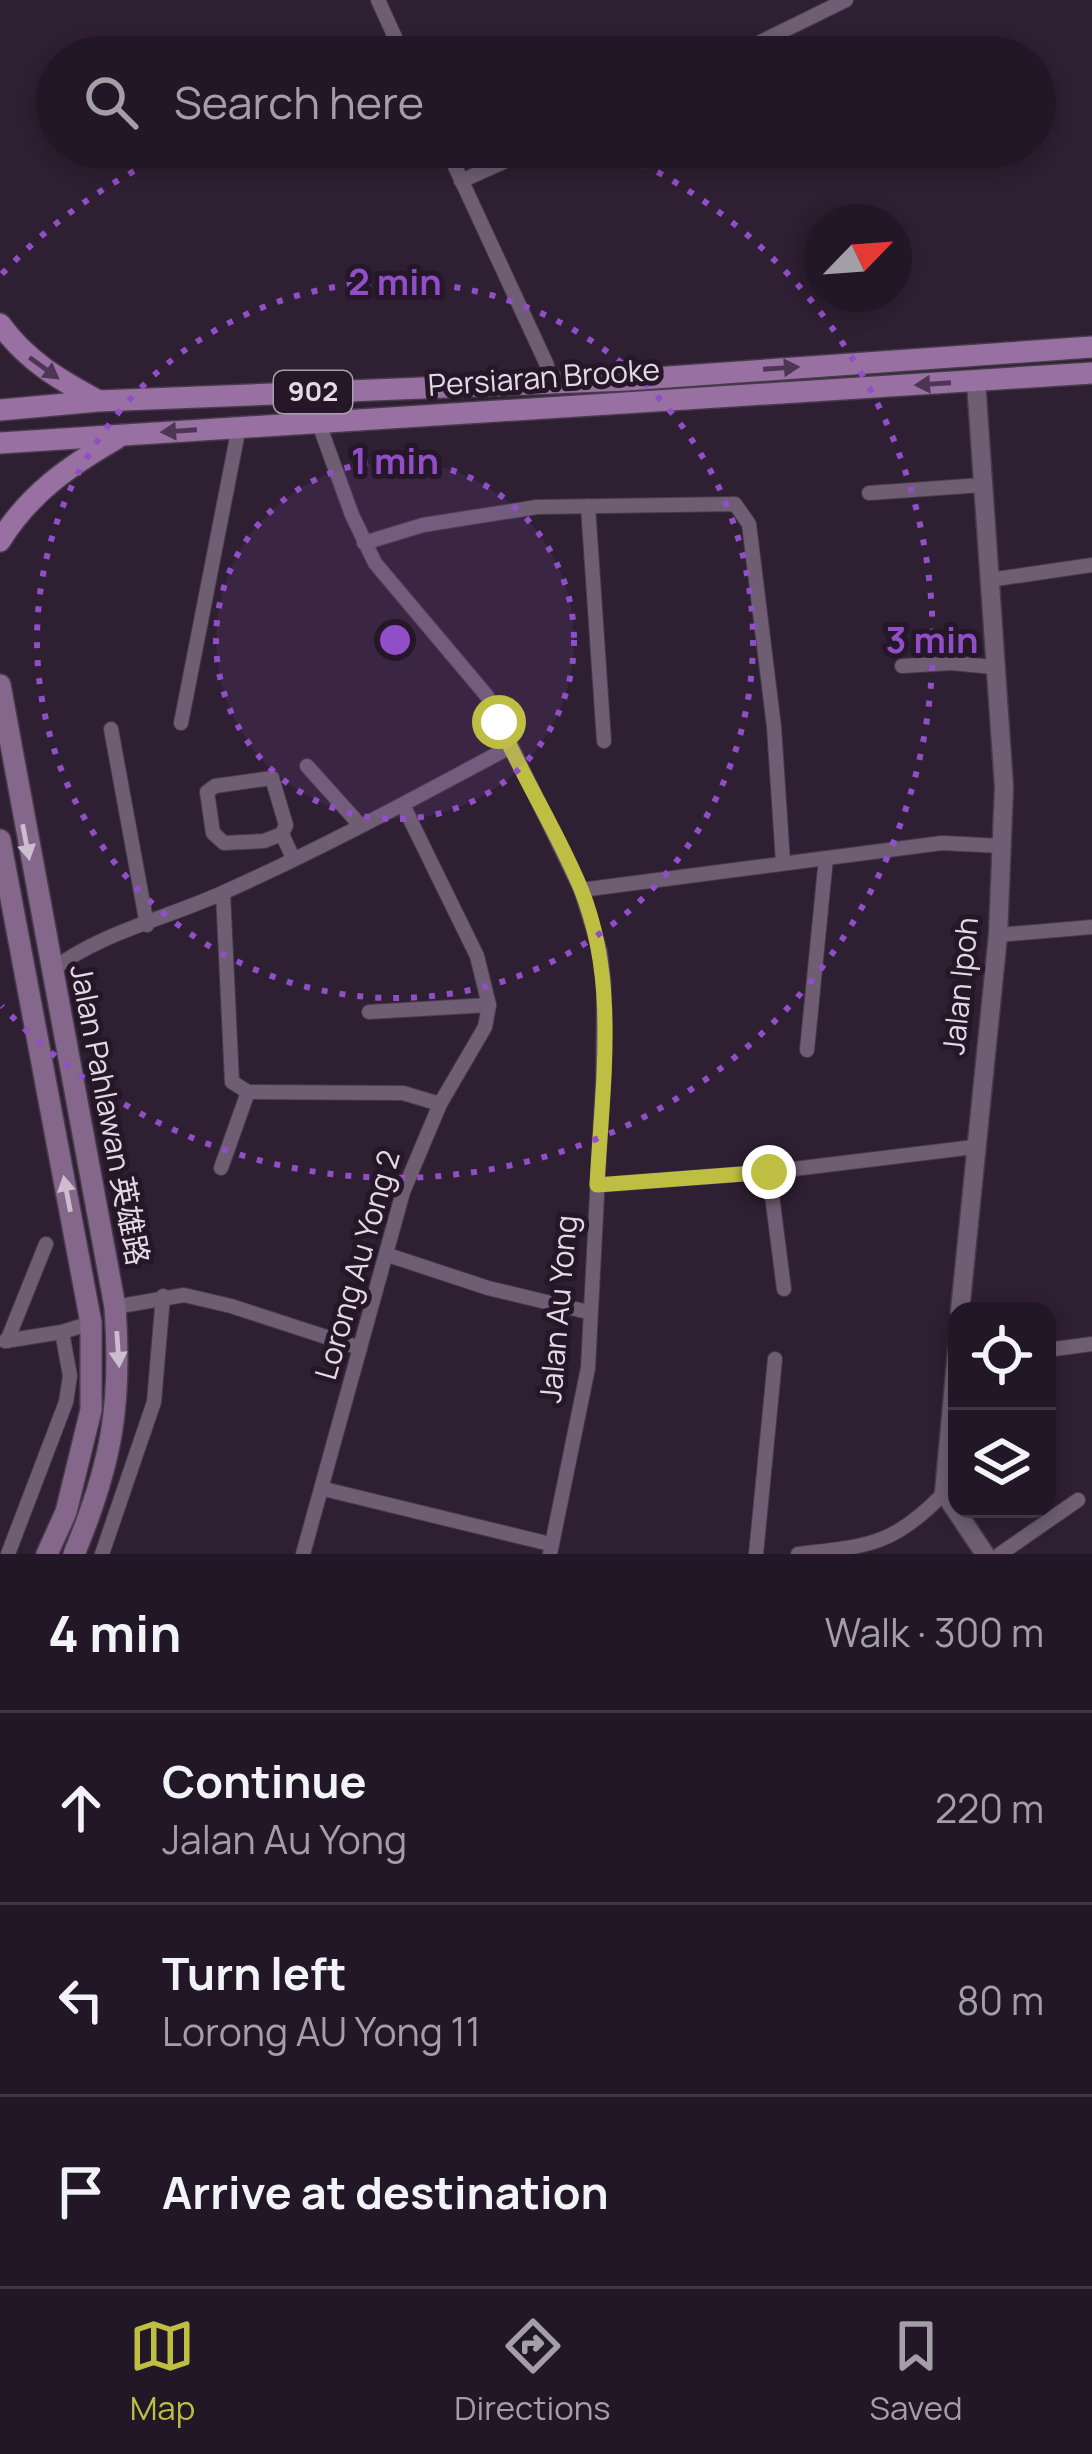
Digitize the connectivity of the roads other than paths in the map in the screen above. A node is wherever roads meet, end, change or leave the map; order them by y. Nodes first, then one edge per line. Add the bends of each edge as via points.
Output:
1 (378, 0) edge
2 (846, 0) edge
3 (394, 36) edge
4 (773, 36) edge
5 (455, 168) edge
6 (490, 168) edge
7 (461, 181) junction
8 (0, 324) edge
9 (1092, 347) edge
10 (548, 365) dead end
11 (1092, 373) edge
12 (976, 381) junction
13 (664, 388) junction
14 (98, 401) junction
15 (0, 410) edge
16 (319, 424) junction
17 (239, 427) junction
18 (121, 435) junction
19 (0, 443) edge
20 (982, 485) junction
21 (869, 494) dead end
22 (588, 506) junction
23 (0, 541) edge
24 (364, 542) junction
25 (1092, 565) edge
26 (989, 580) junction
27 (902, 666) dead end
28 (993, 667) junction
29 (0, 685) edge
30 (181, 723) dead end
31 (111, 729) dead end
32 (604, 741) dead end
33 (510, 747) junction
34 (307, 766) dead end
35 (403, 805) junction
36 (360, 825) junction
37 (282, 834) junction
38 (0, 840) edge
39 (1002, 846) junction
40 (292, 858) junction
41 (826, 858) junction
42 (783, 862) junction
43 (581, 890) junction
44 (223, 892) junction
45 (147, 925) junction
46 (1092, 927) edge
47 (43, 929) junction
48 (998, 935) junction
49 (77, 950) junction
50 (51, 970) junction
51 (489, 1005) junction
52 (369, 1012) dead end
53 (807, 1050) dead end
54 (248, 1092) junction
55 (440, 1104) junction
56 (974, 1148) junction
57 (221, 1168) dead end
58 (769, 1172) junction
59 (597, 1185) junction
60 (46, 1244) dead end
61 (388, 1255) junction
62 (784, 1289) dead end
63 (163, 1296) junction
64 (961, 1302) edge
65 (115, 1307) junction
66 (588, 1312) junction
67 (91, 1323) junction
68 (62, 1332) junction
69 (4, 1341) edge
70 (1092, 1344) edge
71 (360, 1348) junction
72 (1056, 1349) edge
73 (775, 1359) dead end
74 (952, 1410) edge
75 (324, 1489) junction
76 (944, 1493) junction
77 (1078, 1500) dead end
78 (550, 1549) edge
79 (8, 1554) edge
80 (47, 1554) edge
81 (74, 1554) edge
82 (102, 1554) edge
83 (303, 1554) edge
84 (756, 1554) edge
85 (798, 1554) edge
86 (986, 1554) edge
87 (1000, 1554) edge

1 - 3 street
2 - 4 street
5 - 7 street
6 - 7 street
7 - 10 street
8 -> 14 main road via 45,372
13 -> 9 main road, Persiaran Brooke / 902
11 - 12 main road, Persiaran Brooke / 902
12 -> 13 main road, Persiaran Brooke / 902
12 - 20 street, Jalan Ipoh
13 - 14 main road, Persiaran Brooke / 902 via 626,380
13 - 16 main road, Persiaran Brooke / 902 via 631,403
14 - 15 main road, Persiaran Brooke / 902
16 - 17 main road, Persiaran Brooke / 902
16 - 24 street, Jalan Au Yong
17 -> 18 main road, Persiaran Brooke / 902
17 - 30 street
18 - 19 main road, Persiaran Brooke / 902
18 - 23 main road via 39,491
20 - 21 street
20 - 26 street, Jalan Ipoh
22 - 24 street via 422,525
22 - 32 street
22 - 42 street via 728,501 747,516
24 - 33 street, Jalan Au Yong via 487,696
25 - 26 street
26 - 28 street, Jalan Ipoh
27 - 28 street
28 - 39 street, Jalan Ipoh
29 -> 47 main road, Jalan Pahlawan 英雄路
31 - 45 street
33 - 35 street
33 - 43 street, Jalan Au Yong
34 - 36 street
35 - 36 street
35 - 51 street via 476,956
36 - 40 street
37 - 37 street via 224,843 213,833 207,792 272,778
37 - 40 street
67 -> 38 main road, Jalan Pahlawan 英雄路
39 - 41 street via 942,843
39 - 48 street, Jalan Ipoh
40 - 44 street
41 - 42 street
41 - 53 street
42 - 43 street
43 - 59 street, Jalan Au Yong via 604,984
44 - 45 street
44 - 54 street via 230,1076
45 - 49 street
46 - 48 street
47 - 49 street
47 - 50 main road, Jalan Pahlawan 英雄路
48 - 56 street, Jalan Ipoh
49 - 50 street
50 - 65 main road, Jalan Pahlawan 英雄路
51 - 52 street
51 - 55 street, Lorong Au Yong 2
54 - 55 street via 403,1093
54 - 57 street
55 - 61 street, Lorong Au Yong 2 via 403,1192
56 - 58 street
56 - 64 street, Jalan Ipoh
58 - 59 street
58 - 62 street
59 - 66 street, Jalan Au Yong
60 - 69 street
61 - 66 street
61 - 71 street, Lorong Au Yong 2
63 - 65 street
63 - 71 street via 231,1306
63 - 82 street via 154,1402
65 -> 81 main road, Jalan Pahlawan 英雄路 via 116,1424
66 - 78 street, Jalan Au Yong via 588,1368
67 - 68 street
67 - 80 main road, Jalan Pahlawan 英雄路 via 91,1410
68 - 69 street
68 - 79 street via 66,1402
70 - 72 street
71 - 75 street, Lorong Au Yong 2
73 - 84 street
74 - 76 street
75 - 78 street
75 - 83 street, Lorong Au Yong 2
76 - 85 street via 904,1531 878,1543
76 - 86 street
77 - 87 street

